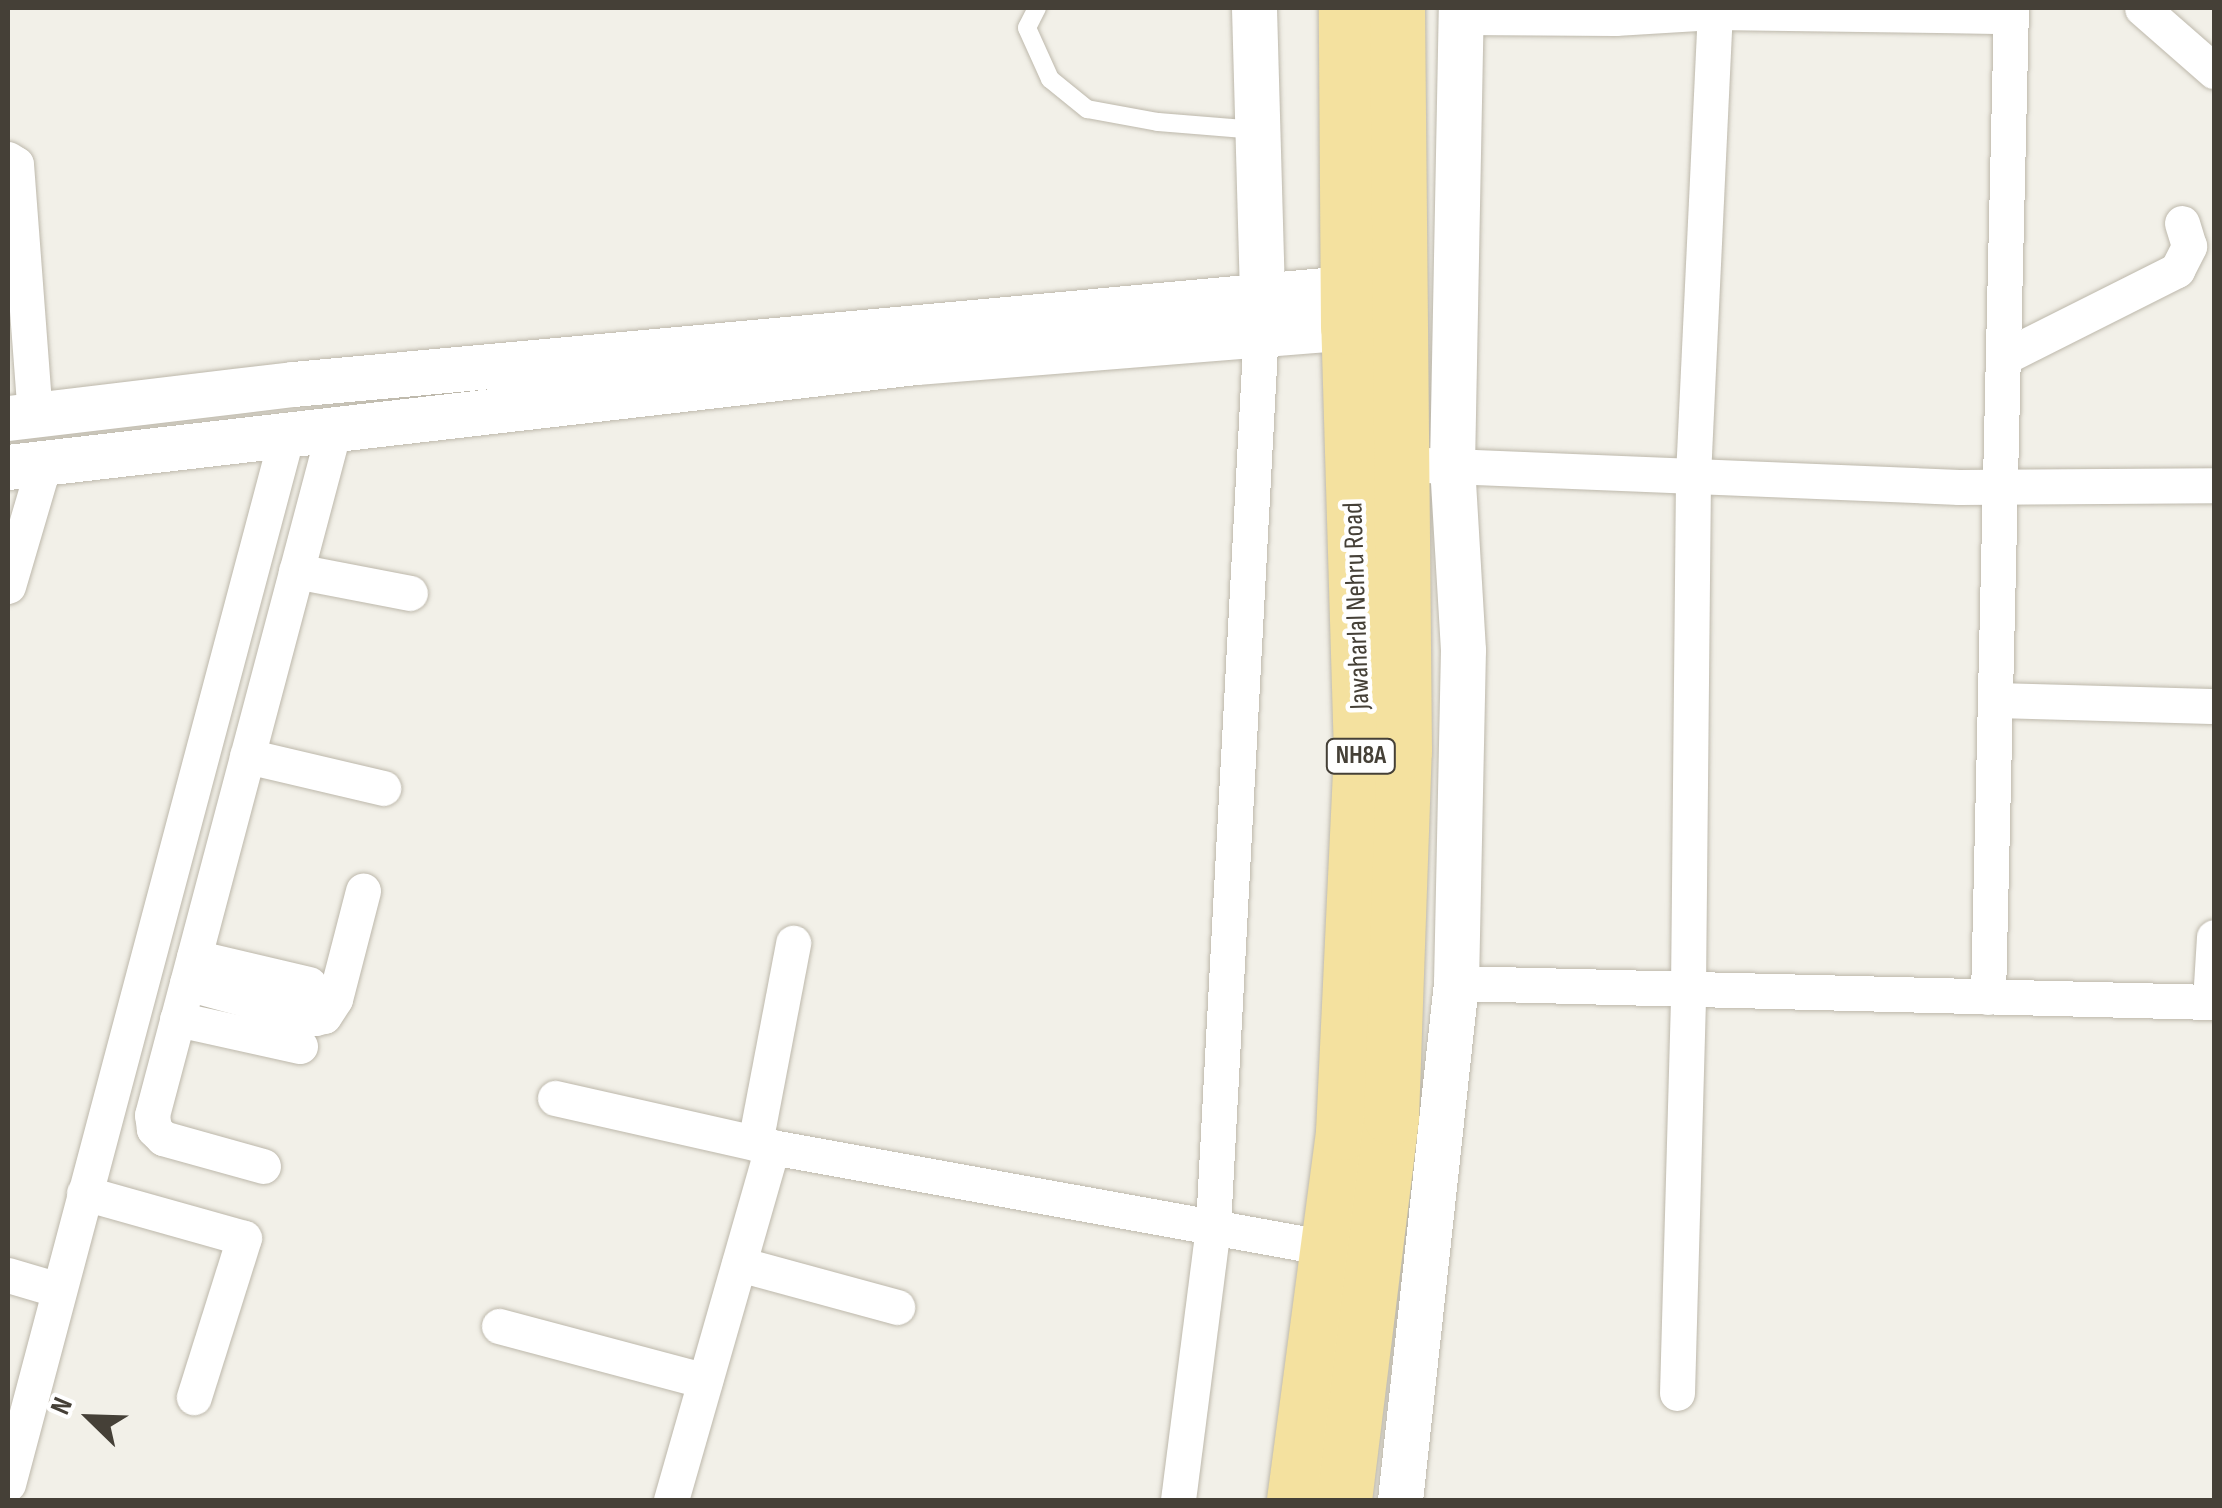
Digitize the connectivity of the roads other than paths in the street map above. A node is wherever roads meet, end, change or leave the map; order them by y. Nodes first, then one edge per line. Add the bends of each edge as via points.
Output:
1 (1037, 8) edge
2 (1254, 8) edge
3 (1346, 8) edge
4 (1397, 8) edge
5 (2142, 8) edge
6 (1715, 10) edge
7 (1461, 12) edge
8 (2010, 12) edge
9 (2214, 71) edge
10 (1258, 130) junction
11 (8, 159) edge
12 (2182, 223) dead end
13 (1374, 306) junction
14 (1456, 306) junction
15 (1262, 313) junction
16 (2004, 357) junction
17 (21, 417) edge
18 (334, 429) junction
19 (287, 434) junction
20 (26, 465) edge
21 (1427, 465) junction
22 (1693, 476) junction
23 (2214, 485) edge
24 (2002, 486) junction
25 (296, 572) junction
26 (8, 586) edge
27 (410, 593) dead end
28 (1996, 700) junction
29 (2211, 706) dead end
30 (247, 756) junction
31 (383, 788) dead end
32 (363, 891) dead end
33 (2214, 937) edge
34 (793, 943) dead end
35 (190, 970) junction
36 (1456, 983) junction
37 (309, 984) dead end
38 (1688, 990) junction
39 (1988, 997) junction
40 (2212, 1002) edge
41 (177, 1020) junction
42 (300, 1046) dead end
43 (556, 1098) dead end
44 (764, 1145) junction
45 (262, 1166) dead end
46 (84, 1193) junction
47 (1212, 1226) junction
48 (1328, 1248) junction
49 (738, 1264) junction
50 (8, 1275) edge
51 (58, 1290) junction
52 (896, 1307) dead end
53 (499, 1326) dead end
54 (705, 1381) junction
55 (20, 1385) edge
56 (1677, 1393) dead end
57 (194, 1397) dead end
58 (8, 1484) edge
59 (671, 1500) edge
60 (1178, 1500) edge
61 (1294, 1500) edge
62 (1344, 1500) edge
63 (1400, 1500) edge

1 - 10 lane via 1027,28 1050,79 1087,110
2 - 10 street
3 - 13 main road, Jawaharlal Nehru Road / NH8A
4 - 13 main road, Jawaharlal Nehru Road / NH8A
5 - 9 street
6 - 7 street via 1615,18
6 - 8 street
6 - 22 street
7 - 14 street
8 - 16 street
10 - 15 street
11 - 17 street via 16,164
12 - 16 street via 2189,246 2178,270
13 - 14 street
13 - 15 street
13 - 21 main road, Jawaharlal Nehru Road / NH8A
13 - 48 main road, Jawaharlal Nehru Road / NH8A via 1362,754 1343,1132
14 - 21 street
15 - 17 street via 313,382
15 - 18 street via 916,362
15 - 47 street
16 - 24 street
18 - 19 street
18 - 25 street
19 - 20 street
19 - 46 street
20 - 26 street
21 - 22 street
21 - 36 street via 1462,650
21 - 62 main road, Jawaharlal Nehru Road / NH8A via 1404,750 1391,1118
22 - 24 street
22 - 38 street
23 - 24 street
24 - 28 street
25 - 27 street
25 - 30 street
28 - 29 street
28 - 39 street
30 - 31 street
30 - 35 street
32 - 35 street via 335,999 324,1016
33 - 40 street
34 - 44 street
35 - 37 street
35 - 41 street
36 - 38 street
36 - 63 street
38 - 39 street
38 - 56 street
39 - 40 street
41 - 42 street
41 - 45 street via 154,1129 163,1138
43 - 44 street
44 - 47 street
44 - 49 street
46 - 51 street
46 - 57 street via 244,1238
47 - 48 street
47 - 60 street
48 - 61 main road, Jawaharlal Nehru Road / NH8A
49 - 52 street
49 - 54 street
50 - 51 street
51 - 55 street
53 - 54 street
54 - 59 street
55 - 58 street

